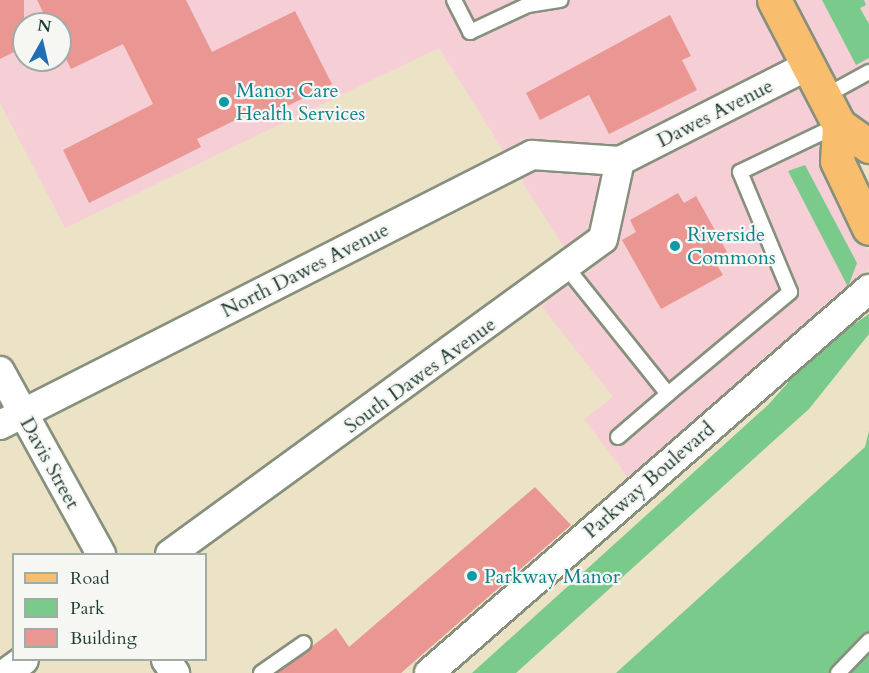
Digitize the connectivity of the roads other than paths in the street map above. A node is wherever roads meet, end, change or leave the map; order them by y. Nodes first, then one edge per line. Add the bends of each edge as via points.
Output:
1 (454, 0) edge
2 (561, 0) edge
3 (774, 0) edge
4 (809, 66) junction
5 (869, 72) edge
6 (825, 96) junction
7 (839, 125) junction
8 (869, 146) edge
9 (620, 161) junction
10 (869, 228) edge
11 (567, 268) junction
12 (869, 289) edge
13 (0, 371) edge
14 (668, 394) junction
15 (11, 419) edge
16 (618, 437) dead end
17 (100, 553) edge
18 (173, 553) edge
19 (869, 641) edge
20 (304, 643) dead end
21 (23, 661) edge
22 (6, 673) edge
23 (261, 673) edge
24 (429, 673) edge
25 (838, 673) edge

1 - 2 lane via 470,32 528,5
3 - 4 main road
4 - 6 main road
4 - 9 street, Dawes Avenue
5 - 6 lane
6 - 7 main road
7 - 8 main road
7 - 10 main road via 837,161
7 - 14 lane via 740,172 790,292
9 - 11 street, South Dawes Avenue via 603,239
9 - 15 street, North Dawes Avenue via 532,155
11 - 14 lane
11 - 18 street, South Dawes Avenue
12 - 24 street, Parkway Boulevard
13 - 15 street, Davis Street
14 - 16 lane
15 - 17 street, Davis Street
19 - 25 lane
20 - 23 lane
21 - 22 street

